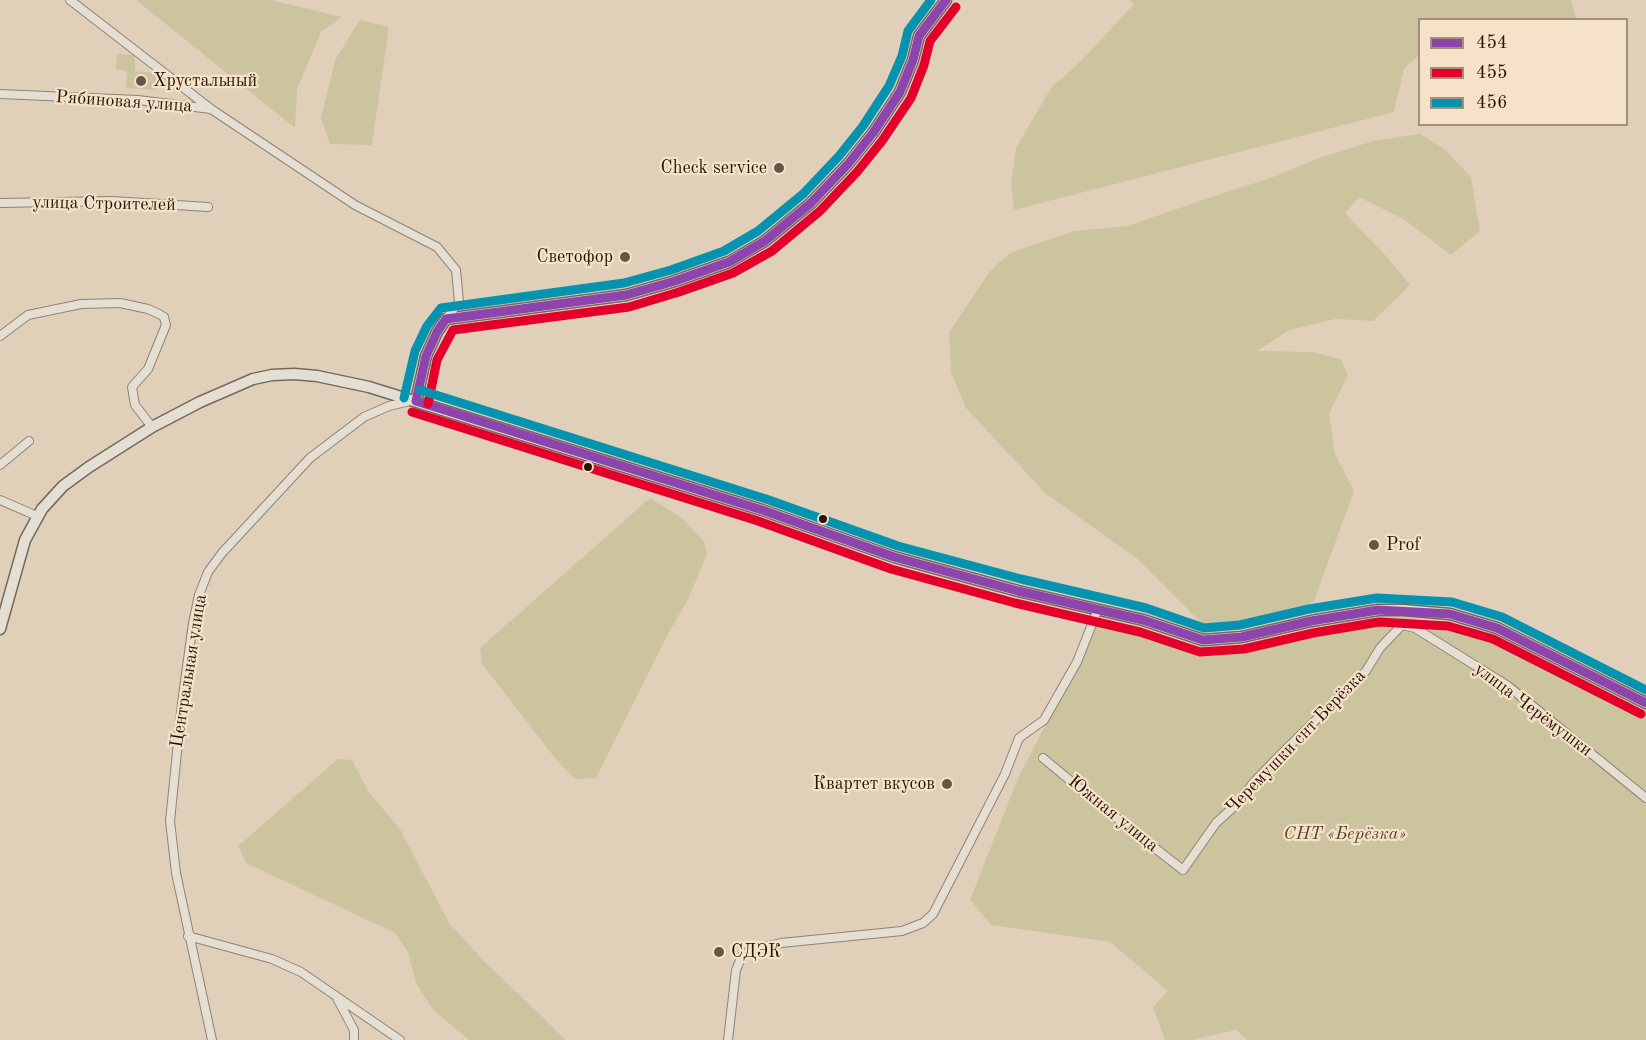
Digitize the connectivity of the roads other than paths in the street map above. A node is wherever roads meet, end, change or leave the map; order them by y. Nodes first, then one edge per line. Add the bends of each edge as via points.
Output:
1 (70, 0) edge
2 (946, 0) edge
3 (0, 94) edge
4 (211, 109) junction
5 (0, 204) edge
6 (208, 207) dead end
7 (446, 319) junction
8 (0, 336) edge
9 (415, 400) junction
10 (152, 427) junction
11 (29, 441) dead end
12 (0, 465) edge
13 (0, 500) edge
14 (37, 516) junction
15 (1098, 609) junction
16 (1415, 628) joint
17 (0, 629) edge
18 (1646, 703) edge
19 (1043, 758) dead end
20 (1646, 798) edge
21 (1183, 870) joint
22 (188, 936) junction
23 (337, 998) junction
24 (212, 1040) edge
25 (354, 1040) edge
26 (400, 1040) edge
27 (728, 1040) edge

1 - 4 street
2 - 7 street via 919,36 900,92 873,133 811,203 765,241 729,262 626,296
3 - 4 street, Рябиновая улица via 138,100
4 - 7 street via 355,205 437,247 456,270 459,302
5 - 6 street, улица Строителей via 112,201
7 - 9 street via 426,356
8 - 10 street via 28,315 81,304 120,303 159,314 166,325 148,369 132,387 135,405
9 - 10 street via 342,380 272,375 230,388
9 - 15 street via 751,506 854,544 1018,591
9 - 22 street, Центральная улица via 364,417 310,458 232,541 205,580 193,622 170,821
10 - 14 street via 63,486
11 - 12 street
13 - 14 street
14 - 17 street via 22,548
15 - 18 street via 1203,640 1242,637 1378,610 1450,614 1497,628
15 - 27 street via 1077,662 1044,720 1018,738 1005,774 933,914 923,923 902,931 751,950 742,956 736,970
16 - 20 street, улица Черёмушки via 1508,687
16 - 21 street, Черемушки снт Берёзка via 1402,625 1380,648 1366,671 1216,823
19 - 21 street, Южная улица
22 - 23 street via 272,959 301,972
22 - 24 street, Центральная улица
23 - 25 street via 354,1030
23 - 26 street

